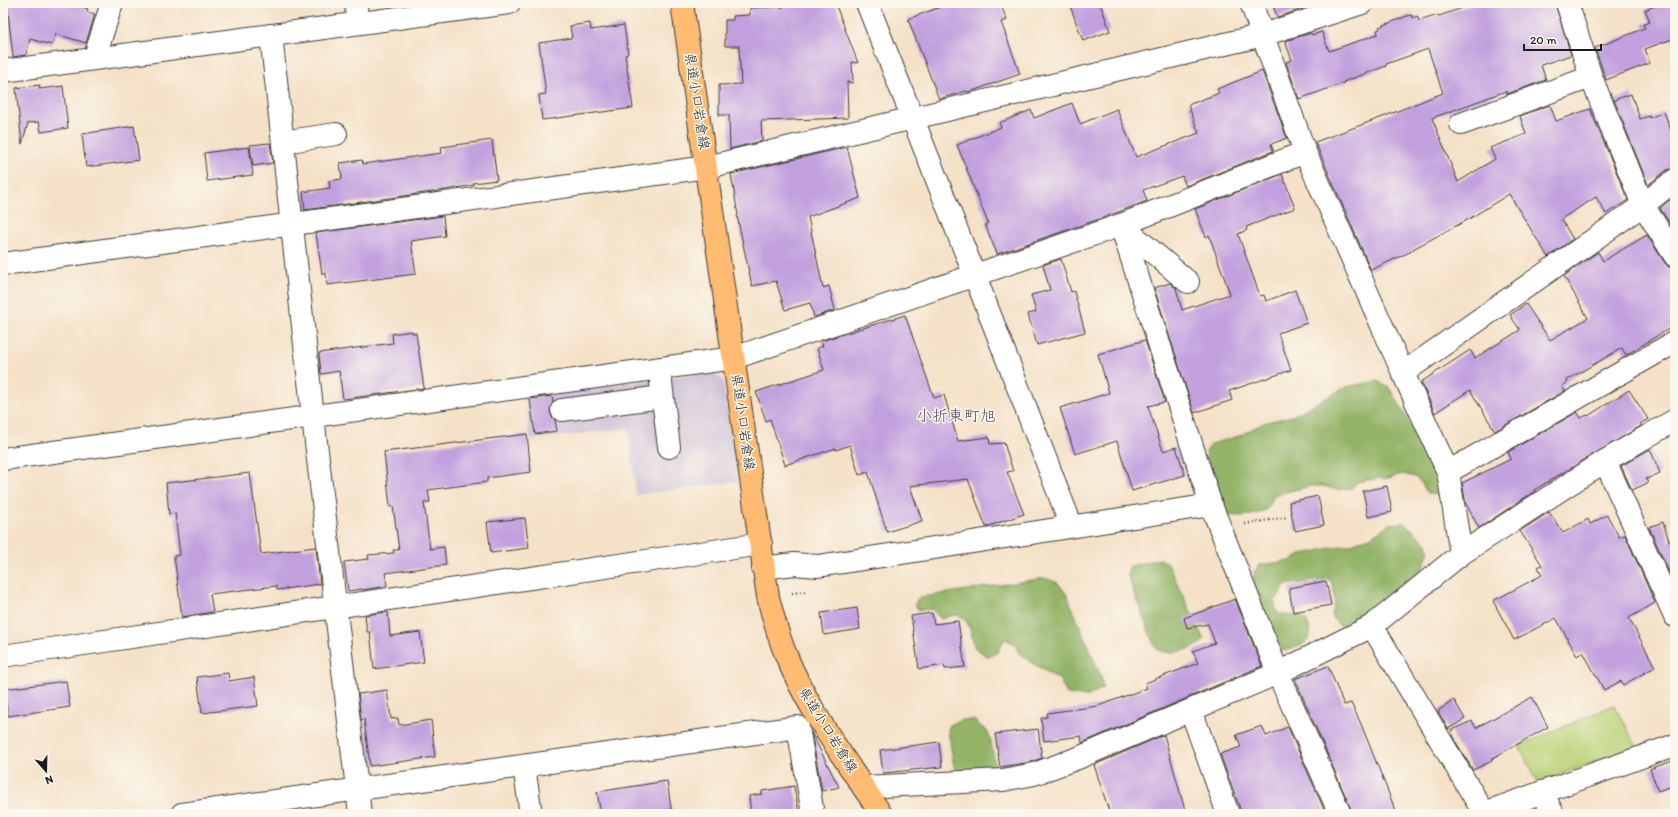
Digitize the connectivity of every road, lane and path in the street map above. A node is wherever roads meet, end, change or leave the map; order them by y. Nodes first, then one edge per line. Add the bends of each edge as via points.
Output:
1 (112, 3) edge
2 (509, 3) edge
3 (682, 3) edge
4 (867, 3) edge
5 (1252, 3) edge
6 (1362, 3) edge
7 (1567, 3) edge
8 (1329, 8) edge
9 (357, 13) edge
10 (271, 35) junction
11 (1264, 35) junction
12 (94, 59) junction
13 (3, 71) edge
14 (1591, 76) junction
15 (914, 118) junction
16 (1461, 124) dead end
17 (336, 134) dead end
18 (283, 142) junction
19 (1305, 152) junction
20 (707, 168) junction
21 (1675, 180) edge
22 (1643, 205) junction
23 (292, 224) junction
24 (1121, 225) junction
25 (1675, 256) edge
26 (3, 264) edge
27 (976, 276) junction
28 (1188, 282) dead end
29 (1675, 342) edge
30 (734, 358) junction
31 (659, 369) junction
32 (1402, 373) junction
33 (662, 397) junction
34 (562, 410) dead end
35 (313, 417) junction
36 (1675, 420) edge
37 (669, 447) dead end
38 (3, 459) edge
39 (1605, 462) junction
40 (1448, 472) junction
41 (1211, 505) junction
42 (1071, 525) junction
43 (760, 544) junction
44 (1461, 554) junction
45 (763, 568) junction
46 (336, 606) junction
47 (1675, 616) edge
48 (1372, 626) junction
49 (3, 656) edge
50 (1278, 673) junction
51 (1191, 710) junction
52 (816, 715) junction
53 (798, 727) junction
54 (1675, 745) edge
55 (524, 766) junction
56 (863, 787) junction
57 (357, 789) junction
58 (1542, 792) junction
59 (1482, 813) edge
60 (182, 814) edge
61 (360, 814) edge
62 (531, 814) edge
63 (813, 814) edge
64 (881, 814) edge
65 (1228, 814) edge
66 (1340, 814) edge
67 (1553, 814) edge

1 - 12 street
2 - 9 street
3 - 20 main road, 県道小口岩倉線
4 - 15 street
5 - 11 street
6 - 8 street
7 - 14 street
8 - 11 street
9 - 10 street
10 - 12 street
10 - 18 street
11 - 15 street
11 - 19 street
12 - 13 street
14 - 16 street
14 - 22 street
15 - 20 street
15 - 27 street
17 - 18 street
18 - 23 street
19 - 24 street
19 - 32 street
20 - 23 street
20 - 30 main road, 県道小口岩倉線
21 - 22 street
22 - 25 street
22 - 32 street
23 - 26 street
23 - 35 street
24 - 27 street
24 - 28 street
24 - 41 street
27 - 30 street
27 - 42 street
29 - 40 street
30 - 31 street
30 - 43 main road, 県道小口岩倉線
31 - 33 street
31 - 35 street
32 - 40 street
33 - 34 street
33 - 37 street
35 - 38 street
35 - 46 street
36 - 39 street
39 - 44 street
39 - 47 street
40 - 44 street
41 - 42 street
41 - 50 street
42 - 45 street via 818,566 794,564
43 - 45 main road, 県道小口岩倉線
43 - 46 street
44 - 48 street
45 - 52 main road, 県道小口岩倉線 via 773,618 786,655
46 - 49 street
46 - 57 street
48 - 50 street
48 - 59 street
50 - 51 street
50 - 66 street
51 - 56 street via 1034,774 1003,780
51 - 65 street
52 - 53 street
52 - 56 main road, 県道小口岩倉線
53 - 55 street
53 - 63 street
54 - 58 street
55 - 57 street
55 - 62 street
56 - 64 main road, 県道小口岩倉線
57 - 60 street
57 - 61 street
58 - 59 street
58 - 67 street

